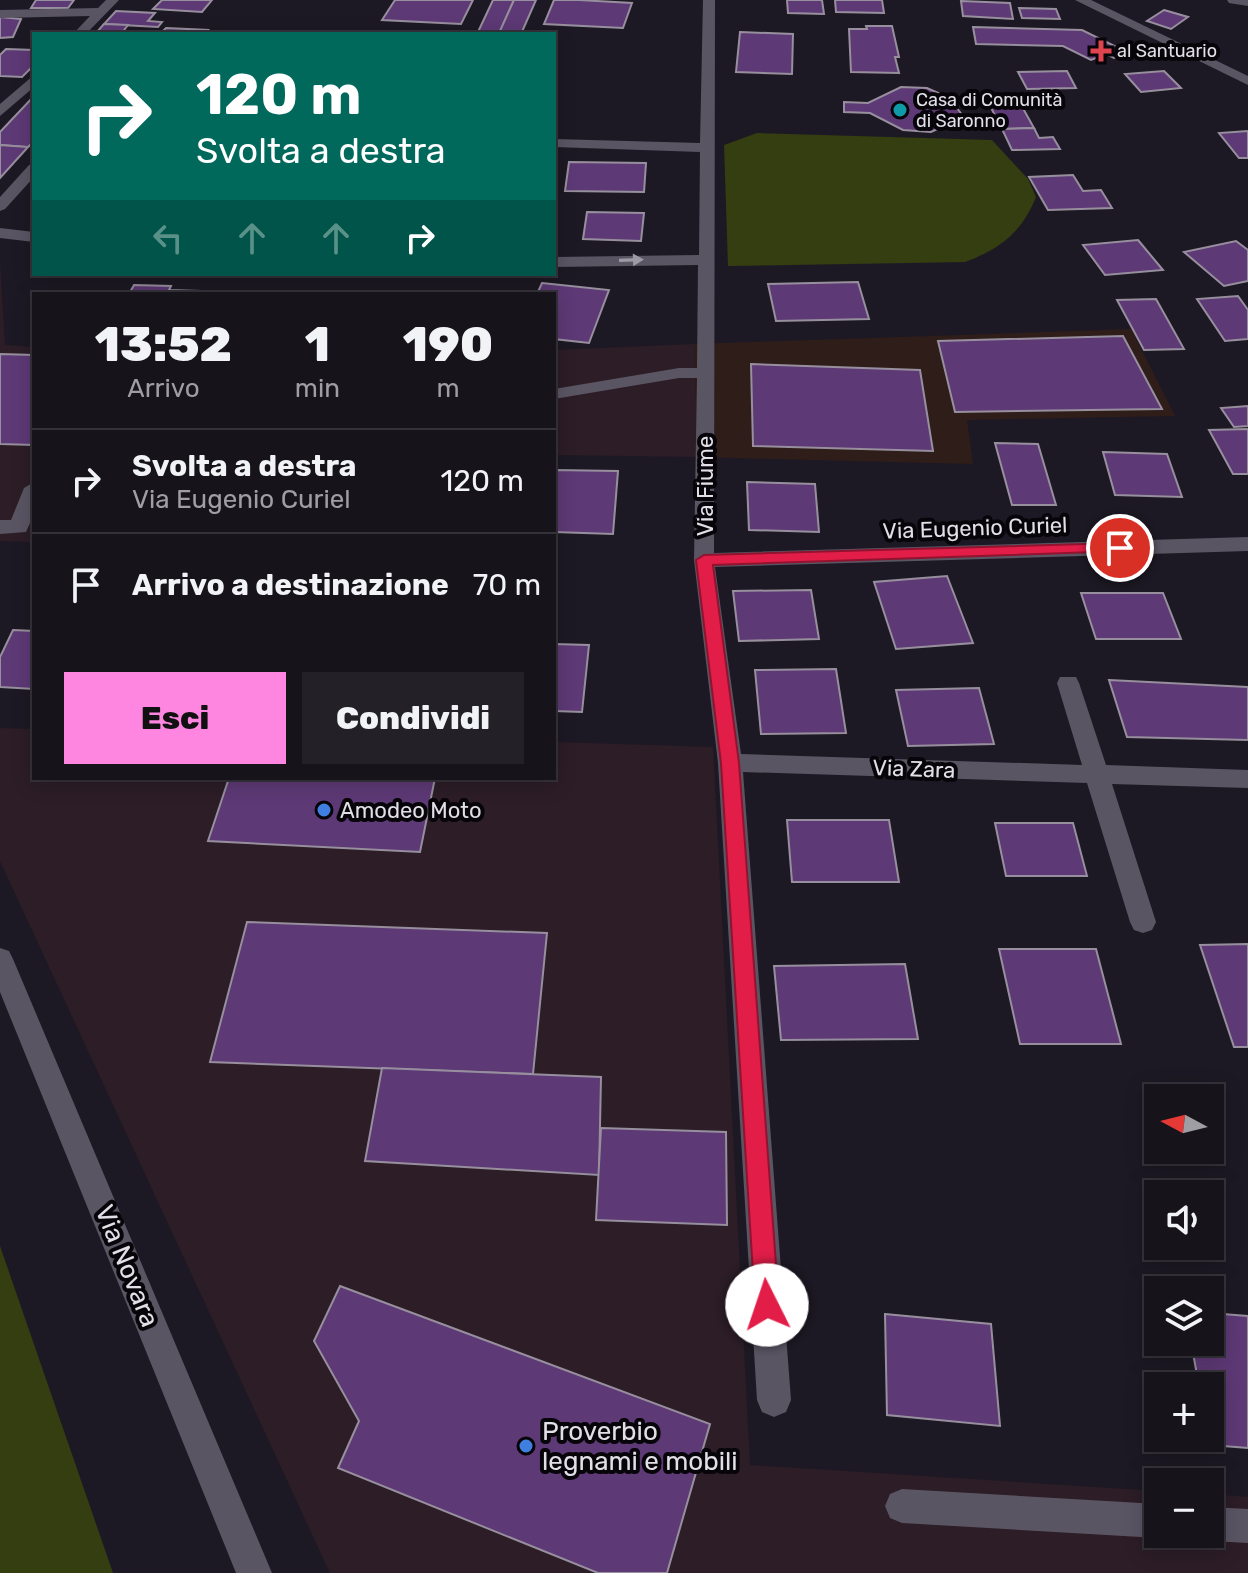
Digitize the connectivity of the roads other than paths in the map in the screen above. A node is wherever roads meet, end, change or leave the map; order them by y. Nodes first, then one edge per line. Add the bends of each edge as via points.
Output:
1 (113, 0) edge
2 (709, 0) edge
3 (1081, 0) edge
4 (1098, 0) edge
5 (1233, 0) edge
6 (1248, 2) edge
7 (101, 12) junction
8 (0, 14) edge
9 (1112, 16) junction
10 (81, 32) edge
11 (32, 81) edge
12 (1248, 81) edge
13 (0, 112) edge
14 (556, 143) edge
15 (708, 148) junction
16 (32, 170) edge
17 (0, 206) edge
18 (0, 233) edge
19 (32, 237) edge
20 (707, 260) junction
21 (556, 262) edge
22 (706, 373) junction
23 (556, 394) edge
24 (32, 493) edge
25 (0, 527) edge
26 (1248, 544) edge
27 (704, 560) junction
28 (1068, 683) dead end
29 (730, 763) junction
30 (1097, 774) junction
31 (1248, 779) edge
32 (1143, 922) dead end
33 (0, 959) edge
34 (774, 1400) dead end
35 (902, 1506) dead end
36 (1144, 1520) edge
37 (1224, 1525) edge
38 (1248, 1526) edge
39 (254, 1573) edge

1 - 7 street
2 - 15 street, Via Fiume
3 - 9 street
4 - 9 street
5 - 6 street
7 - 8 street
7 - 10 street
9 - 12 street
11 - 13 street
14 - 15 street
15 - 20 street, Via Fiume
16 - 17 street
18 - 19 street
21 -> 20 street
20 - 22 street, Via Fiume
22 - 23 street
22 - 27 street, Via Fiume
24 - 25 street via 19,527
26 - 27 street, Via Eugenio Curiel
27 - 29 street, Via Fiume
28 - 30 street
29 - 30 street, Via Zara
29 - 34 street, Via Fiume
30 - 31 street, Via Zara
30 - 32 street
33 - 39 street, Via Novara
35 - 36 street
37 - 38 street

